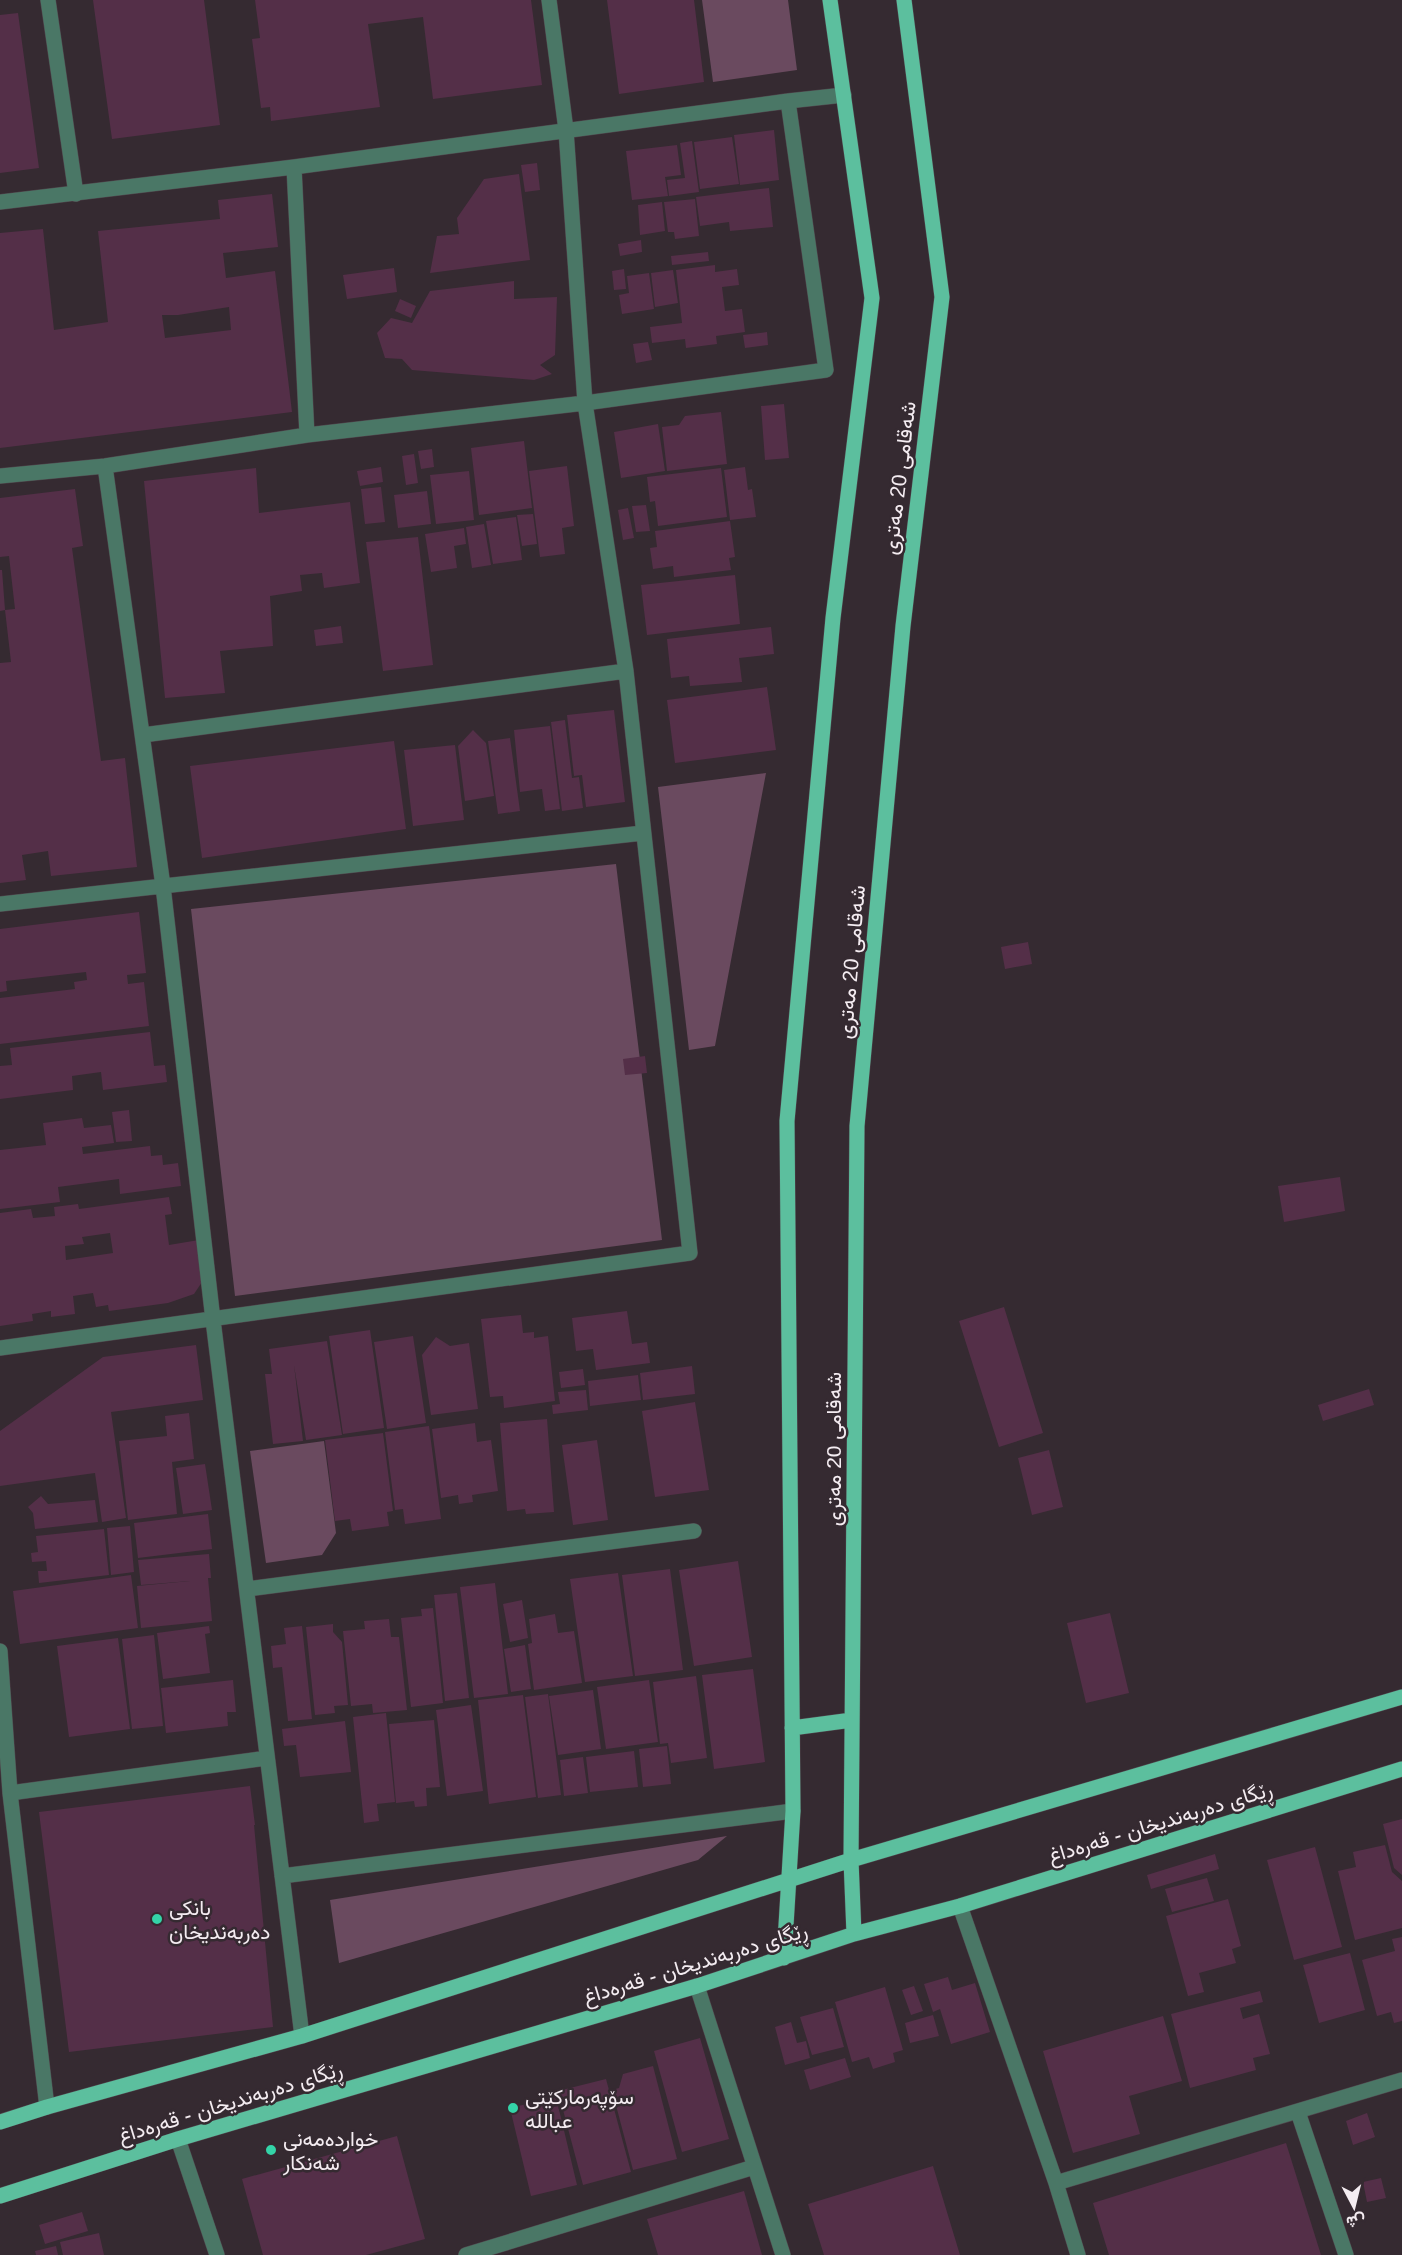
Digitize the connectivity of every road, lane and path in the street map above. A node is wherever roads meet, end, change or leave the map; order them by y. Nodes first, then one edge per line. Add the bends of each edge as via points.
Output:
1 (48, 0) edge
2 (549, 0) edge
3 (830, 0) edge
4 (904, 0) edge
5 (844, 95) junction
6 (788, 101) junction
7 (566, 130) junction
8 (294, 167) junction
9 (76, 194) junction
10 (0, 202) edge
11 (585, 403) junction
12 (306, 435) junction
13 (105, 466) junction
14 (0, 476) edge
15 (626, 671) junction
16 (143, 735) junction
17 (643, 833) junction
18 (163, 886) junction
19 (0, 904) edge
20 (213, 1320) junction
21 (0, 1348) edge
22 (694, 1531) dead end
23 (247, 1589) junction
24 (0, 1651) edge
25 (1402, 1697) edge
26 (852, 1720) junction
27 (792, 1728) junction
28 (267, 1758) junction
29 (1402, 1768) edge
30 (10, 1793) junction
31 (793, 1811) junction
32 (851, 1860) junction
33 (282, 1876) junction
34 (787, 1882) junction
35 (960, 1906) junction
36 (854, 1934) junction
37 (784, 1958) junction
38 (698, 1986) junction
39 (302, 2036) junction
40 (1402, 2080) edge
41 (47, 2107) junction
42 (1298, 2112) junction
43 (0, 2122) edge
44 (178, 2139) junction
45 (754, 2167) junction
46 (1056, 2184) junction
47 (0, 2196) edge
48 (217, 2255) edge
49 (466, 2255) edge
50 (783, 2255) edge
51 (1078, 2255) edge
52 (1346, 2255) edge

1 - 9 street
2 - 7 street
3 - 5 main road, شەقامی 20 مەتری
4 - 26 main road, شەقامی 20 مەتری via 942,297 903,626 857,1126
5 - 6 street
5 - 27 main road, شەقامی 20 مەتری via 872,297 833,618 787,1121
6 - 7 street
6 - 11 street via 826,370
7 - 8 street
7 - 11 street
8 - 9 street
8 - 12 street
9 - 10 street
11 - 12 street
11 - 15 street
12 - 13 street
13 - 14 street
13 - 16 street
15 - 16 street
15 - 17 street
16 - 18 street
17 - 18 street
17 - 20 street via 690,1253
18 - 19 street
18 - 20 street
20 - 21 street
20 - 23 street
22 - 23 street
23 - 28 street
24 - 30 street
25 - 32 main road, ڕێگای دەربەندیخان - قەرەداغ
26 - 27 main road
26 - 32 main road, شەقامی 20 مەتری
27 - 31 main road, شەقامی 20 مەتری
28 - 30 street
28 - 33 street
29 - 35 main road, ڕێگای دەربەندیخان - قەرەداغ
30 - 41 street
31 - 33 street
31 - 34 main road, شەقامی 20 مەتری
32 - 34 main road, ڕێگای دەربەندیخان - قەرەداغ
32 - 36 main road, شەقامی 20 مەتری
33 - 39 street
34 - 37 main road, شەقامی 20 مەتری
34 - 39 main road, ڕێگای دەربەندیخان - قەرەداغ
35 - 36 main road, ڕێگای دەربەندیخان - قەرەداغ
35 - 46 street
36 - 37 main road, ڕێگای دەربەندیخان - قەرەداغ
37 - 38 main road, ڕێگای دەربەندیخان - قەرەداغ
38 - 44 main road, ڕێگای دەربەندیخان - قەرەداغ
38 - 45 street
39 - 41 main road, ڕێگای دەربەندیخان - قەرەداغ
40 - 42 street
41 - 43 main road, ڕێگای دەربەندیخان - قەرەداغ
42 - 46 street
42 - 52 street
44 - 47 main road, ڕێگای دەربەندیخان - قەرەداغ
44 - 48 street
45 - 49 street
45 - 50 street
46 - 51 street

